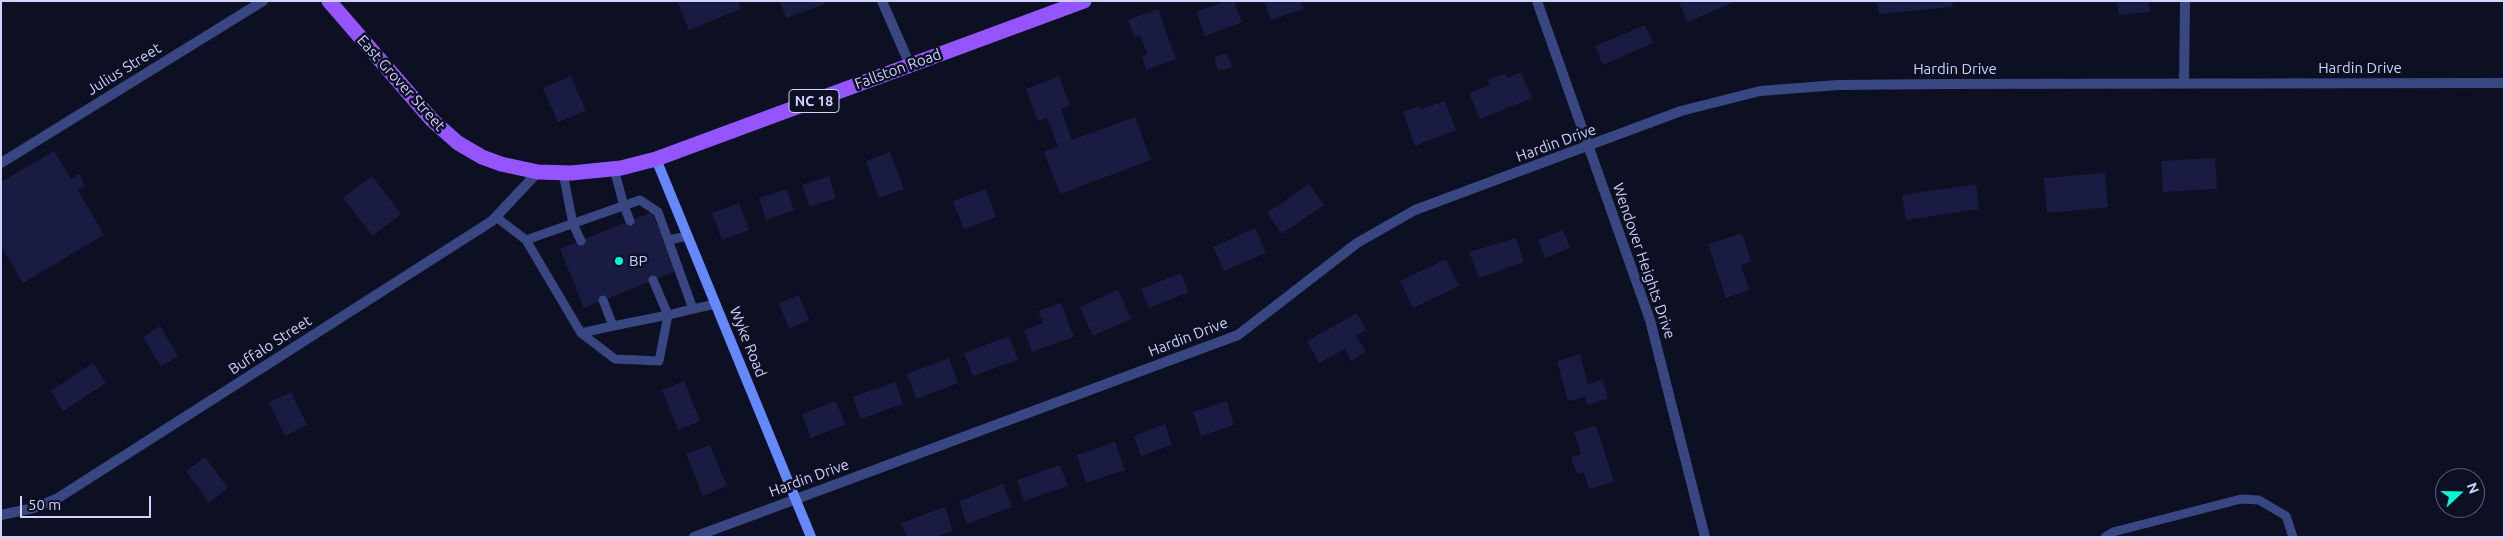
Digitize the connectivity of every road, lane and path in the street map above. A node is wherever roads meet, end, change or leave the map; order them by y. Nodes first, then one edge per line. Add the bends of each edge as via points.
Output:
1 (263, 1) edge
2 (329, 1) edge
3 (882, 1) edge
4 (1084, 1) edge
5 (1536, 1) edge
6 (2185, 1) edge
7 (910, 65) junction
8 (2504, 83) edge
9 (2184, 84) junction
10 (1588, 147) junction
11 (3, 159) edge
12 (656, 159) junction
13 (614, 168) junction
14 (538, 172) junction
15 (563, 173) junction
16 (624, 206) junction
17 (496, 217) junction
18 (630, 221) dead end
19 (573, 224) junction
20 (688, 236) junction
21 (526, 240) junction
22 (668, 240) junction
23 (581, 241) dead end
24 (653, 280) dead end
25 (603, 300) dead end
26 (716, 304) junction
27 (693, 309) junction
28 (668, 315) junction
29 (614, 326) junction
30 (581, 333) junction
31 (795, 499) junction
32 (1, 516) edge
33 (694, 537) edge
34 (811, 537) edge
35 (1705, 537) edge
36 (2105, 537) edge
37 (2293, 537) edge

1 - 11 street, Julius Street
2 - 14 main road, East Grover Street / NC 18 via 448,135 482,157
3 - 7 street
4 - 7 main road, Fallston Road / NC 18
5 - 10 street, Wendover Heights Drive
6 - 9 street
7 - 12 main road, Fallston Road / NC 18
8 - 9 street, Hardin Drive
9 - 10 street, Hardin Drive via 1838,85 1760,91 1681,111
10 - 31 street, Hardin Drive via 1416,210 1357,243 1238,335
10 - 35 street, Wendover Heights Drive via 1650,320
12 - 13 main road, Fallston Road / NC 18
12 - 20 main road, Wyke Road
13 - 15 main road, Fallston Road / NC 18
13 - 16 lane
14 - 15 main road, Fallston Road / NC 18
14 - 17 street, Buffalo Street
15 - 19 lane
16 - 18 lane
16 - 19 lane
16 - 22 lane via 640,200 658,212
17 - 21 lane
17 - 32 street, Buffalo Street via 58,498
19 - 21 lane
19 - 23 lane
20 - 22 lane
20 - 26 main road, Wyke Road
21 - 30 lane
22 - 27 lane
24 - 28 lane
25 - 29 lane
26 - 27 lane
26 - 31 main road, Wyke Road
27 - 28 lane
28 - 29 lane
28 - 30 lane via 658,361 615,358
29 - 30 lane
31 - 33 street, Hardin Drive
31 - 34 main road, Wyke Road
36 - 37 lane via 2113,532 2241,499 2259,500 2286,516

